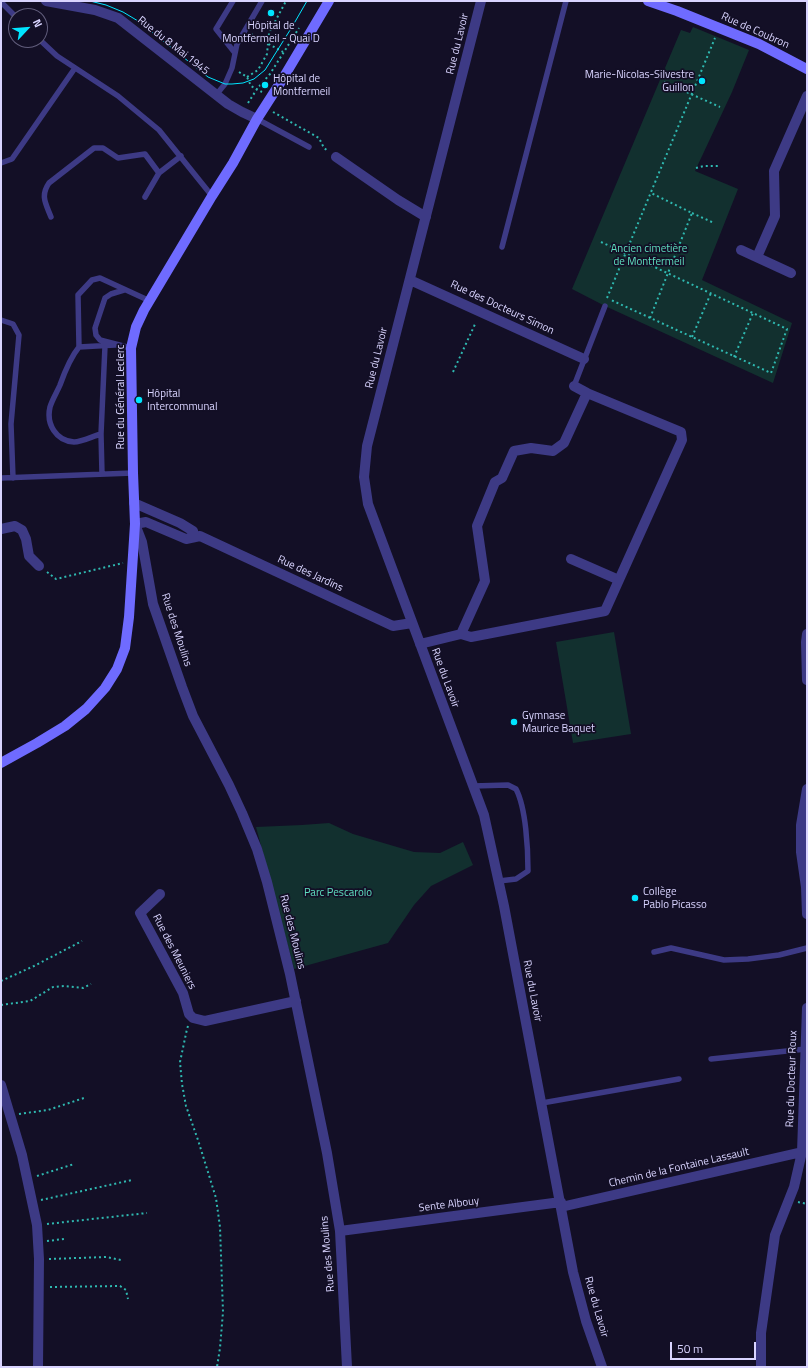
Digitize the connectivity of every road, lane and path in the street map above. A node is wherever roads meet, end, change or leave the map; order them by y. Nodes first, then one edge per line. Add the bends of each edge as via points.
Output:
1 (46, 1) edge
2 (233, 1) edge
3 (262, 1) edge
4 (286, 1) edge
5 (329, 1) edge
6 (481, 1) edge
7 (566, 1) edge
8 (648, 1) edge
9 (301, 26) dead end
10 (719, 28) junction
11 (244, 31) junction
12 (268, 43) junction
13 (48, 48) edge
14 (283, 52) junction
15 (235, 53) junction
16 (75, 68) junction
17 (807, 69) edge
18 (238, 72) dead end
19 (248, 77) junction
20 (664, 82) dead end
21 (257, 89) junction
22 (263, 92) dead end
23 (692, 94) junction
24 (216, 95) junction
25 (807, 96) edge
26 (248, 103) dead end
27 (720, 107) dead end
28 (272, 111) dead end
29 (257, 119) junction
30 (309, 147) dead end
31 (181, 156) junction
32 (336, 157) joint
33 (1, 163) edge
34 (718, 166) dead end
35 (696, 168) dead end
36 (159, 173) junction
37 (651, 193) junction
38 (145, 196) dead end
39 (212, 196) junction
40 (692, 213) junction
41 (52, 217) dead end
42 (426, 217) junction
43 (714, 223) dead end
44 (601, 242) dead end
45 (502, 247) dead end
46 (741, 250) dead end
47 (626, 254) junction
48 (757, 257) junction
49 (668, 273) junction
50 (791, 273) dead end
51 (410, 280) junction
52 (124, 290) junction
53 (711, 293) junction
54 (150, 301) junction
55 (605, 306) dead end
56 (480, 312) junction
57 (753, 313) junction
58 (650, 318) junction
59 (1, 320) edge
60 (692, 337) junction
61 (115, 345) junction
62 (104, 346) junction
63 (79, 347) junction
64 (131, 348) junction
65 (734, 357) junction
66 (584, 359) junction
67 (453, 372) dead end
68 (574, 386) joint
69 (587, 393) junction
70 (101, 434) junction
71 (133, 473) junction
72 (102, 474) junction
73 (1, 478) edge
74 (13, 478) junction
75 (134, 504) junction
76 (135, 524) junction
77 (1, 529) edge
78 (197, 533) junction
79 (144, 558) junction
80 (571, 558) dead end
81 (132, 561) junction
82 (39, 566) joint
83 (619, 580) junction
84 (412, 623) junction
85 (461, 634) junction
86 (807, 634) edge
87 (420, 644) junction
88 (807, 680) edge
89 (1, 762) edge
90 (474, 786) junction
91 (807, 789) edge
92 (499, 881) junction
93 (160, 894) dead end
94 (807, 914) edge
95 (82, 941) dead end
96 (807, 948) edge
97 (654, 952) dead end
98 (1, 981) edge
99 (91, 984) dead end
100 (296, 1001) junction
101 (1, 1005) edge
102 (807, 1008) edge
103 (193, 1018) junction
104 (806, 1050) junction
105 (711, 1059) dead end
106 (679, 1079) dead end
107 (1, 1085) edge
108 (84, 1098) dead end
109 (542, 1103) junction
110 (12, 1117) junction
111 (802, 1152) junction
112 (74, 1164) dead end
113 (27, 1179) junction
114 (132, 1180) dead end
115 (32, 1202) junction
116 (796, 1202) dead end
117 (807, 1204) edge
118 (561, 1205) junction
119 (147, 1213) dead end
120 (37, 1226) junction
121 (340, 1231) junction
122 (64, 1239) dead end
123 (39, 1241) junction
124 (39, 1259) junction
125 (121, 1260) dead end
126 (39, 1288) junction
127 (128, 1299) dead end
128 (38, 1367) edge
129 (217, 1367) edge
130 (347, 1367) edge
131 (602, 1367) edge
132 (761, 1367) edge

1 - 24 street, Rue du 8 Mai 1945 via 95,10 118,18
2 - 15 lane via 216,29
3 - 11 lane
4 - 12 path via 269,33
5 - 29 street, Rue du Général Leclerc
6 - 42 street, Rue du Lavoir
7 - 45 lane
8 - 10 street, Rue de Coubron
9 - 14 path
10 - 17 street, Rue de Coubron via 760,44
10 - 23 path
11 - 12 path
11 - 15 lane via 236,44
12 - 14 path
12 - 19 path via 268,54 258,70
13 - 16 lane
14 - 21 path via 270,74
15 - 24 lane via 225,84
16 - 31 lane via 118,96 154,125
16 - 33 lane via 12,159
18 - 19 path
19 - 21 path via 251,86
20 - 23 path
21 - 22 path
21 - 26 path
23 - 27 path
23 - 37 path
24 - 29 street, Rue du 8 Mai 1945 via 235,109
25 - 48 street via 774,170 775,216
28 - 32 path via 319,138 324,148
29 - 30 lane
29 - 39 street, Rue du Général Leclerc via 234,163
31 - 36 lane
31 - 39 lane
32 - 42 street
34 - 35 path
36 - 38 lane
36 - 41 lane via 146,154 118,158 103,148 94,148 49,183 44,190
37 - 40 path
37 - 47 path
39 - 54 street, Rue du Général Leclerc
40 - 43 path
40 - 49 path
42 - 51 street, Rue du Lavoir
44 - 47 path
46 - 48 street
47 - 49 path
47 - 58 path via 607,298
48 - 50 street
49 - 53 path
49 - 58 path
51 - 56 street, Rue des Docteurs Simon
51 - 84 street, Rue du Lavoir via 368,446 364,477 368,504
52 - 54 lane
52 - 61 lane via 105,298 95,328 100,340
52 - 63 lane via 100,278 92,280 78,295
53 - 57 path
53 - 60 path
54 - 64 street, Rue du Général Leclerc via 136,327
55 - 66 lane
56 - 66 street, Rue des Docteurs Simon
56 - 67 path
57 - 65 path
57 - 65 path via 787,329 771,373
58 - 60 path
59 - 74 lane via 13,324 19,335 10,424
60 - 65 path
61 - 62 lane
61 - 64 lane
62 - 63 lane
62 - 70 lane
63 - 70 lane via 71,358 50,408 49,421 57,435 68,441 76,442
64 - 71 street, Rue du Général Leclerc
66 - 68 lane
68 - 69 street
69 - 83 street via 681,432 682,440
69 - 85 street via 564,443 553,451 531,448 514,451 502,478 495,482 477,526 485,581
70 - 72 lane
71 - 72 lane
71 - 75 street, Rue du Général Leclerc
72 - 74 lane
73 - 74 lane
75 - 76 street, Rue du Général Leclerc
75 - 78 street, Rue des Jardins
76 - 78 street, Rue des Jardins via 146,522 186,539
76 - 79 street, Rue des Moulins via 142,542
76 - 81 street, Rue du Général Leclerc
77 - 82 street via 14,526 22,530 29,556
78 - 84 street, Rue des Jardins via 393,626
79 - 81 street
79 - 100 street, Rue des Moulins via 153,604 182,687 257,849 268,882
80 - 83 street
81 - 82 path via 56,579
81 - 89 street, Rue du Général Leclerc via 130,617 125,648 117,669 105,688 86,709 65,726
83 - 85 street via 605,611 471,637
84 - 87 street, Rue du Lavoir
85 - 87 street
86 - 88 street
87 - 90 street, Rue du Lavoir
90 - 92 street, Rue du Lavoir via 484,815
90 - 92 lane via 508,785 516,789 521,798 528,848 528,871 516,879
91 - 94 street via 801,825
92 - 109 street, Rue du Lavoir
93 - 103 street, Rue des Meuniers via 140,913 183,993 189,1014
95 - 98 path
96 - 97 lane via 780,955 724,960 671,948
99 - 101 path via 83,988 53,987 30,1002
100 - 103 street via 205,1021
100 - 121 street, Rue des Moulins
102 - 104 street, Rue du Docteur Roux
103 - 129 path via 186,1030 180,1062 186,1106 216,1198 220,1227 223,1312
104 - 105 lane
104 - 111 street, Rue du Docteur Roux
106 - 109 lane
107 - 110 street
108 - 110 path via 48,1110
109 - 118 street, Rue du Lavoir
110 - 113 street
111 - 118 street, Chemin de la Fontaine Lassault
111 - 132 street, Rue du Docteur Roux via 794,1187 775,1236 761,1333
112 - 113 path
113 - 115 street
114 - 115 path
115 - 120 street
116 - 117 path
118 - 121 street, Sente Albouy
118 - 131 street, Rue du Lavoir via 573,1272
119 - 120 path
120 - 123 street
121 - 130 street, Rue des Moulins
122 - 123 path
123 - 124 street
124 - 125 path via 106,1257
124 - 126 street
126 - 127 path via 120,1286 126,1290
126 - 128 street

